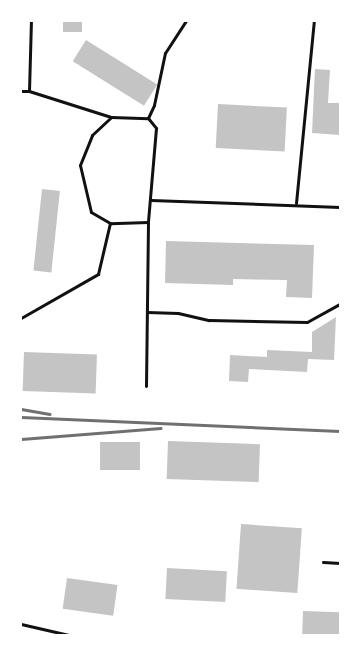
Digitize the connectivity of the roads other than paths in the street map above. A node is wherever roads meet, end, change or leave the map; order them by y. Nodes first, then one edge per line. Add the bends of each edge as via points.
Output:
1 (31, 21) edge
2 (186, 21) edge
3 (314, 21) edge
4 (21, 91) edge
5 (29, 91) junction
6 (111, 117) junction
7 (148, 118) junction
8 (151, 200) junction
9 (296, 203) junction
10 (340, 207) edge
11 (148, 222) junction
12 (110, 223) junction
13 (340, 304) edge
14 (147, 312) junction
15 (21, 318) edge
16 (146, 386) dead end
17 (323, 562) dead end
18 (340, 563) edge
19 (21, 624) edge
20 (69, 635) edge

1 - 5 lane
2 - 7 lane via 165,53
3 - 9 lane
4 - 5 lane
5 - 6 lane
6 - 7 lane
6 - 12 lane via 92,135 80,164 91,212
7 - 8 lane via 156,128
8 - 9 lane
8 - 11 lane
9 - 10 lane
11 - 12 lane
11 - 14 lane
12 - 15 lane via 98,274
13 - 14 lane via 307,322 209,320 178,312
14 - 16 lane
17 - 18 lane
19 - 20 lane

